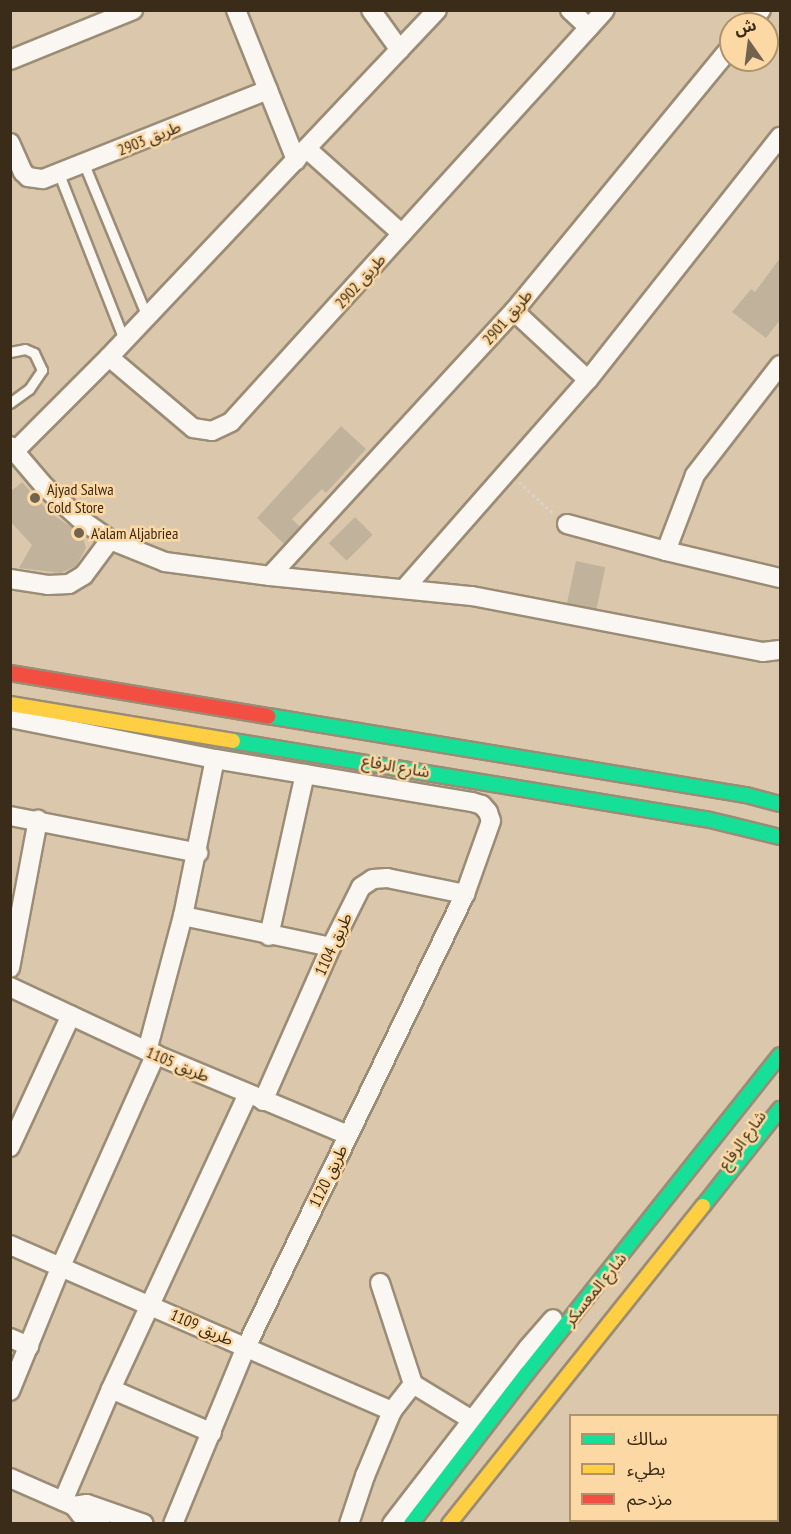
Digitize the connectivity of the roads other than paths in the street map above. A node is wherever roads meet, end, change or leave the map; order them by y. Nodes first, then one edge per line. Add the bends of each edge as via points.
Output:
1 (133, 10) edge
2 (236, 10) edge
3 (371, 10) edge
4 (437, 10) edge
5 (570, 10) edge
6 (606, 10) edge
7 (589, 28) junction
8 (400, 50) junction
9 (10, 60) edge
10 (719, 62) edge
11 (268, 90) junction
12 (10, 143) edge
13 (778, 146) edge
14 (302, 155) junction
15 (84, 164) junction
16 (59, 174) junction
17 (402, 234) junction
18 (514, 310) junction
19 (147, 317) junction
20 (124, 340) junction
21 (10, 352) edge
22 (109, 357) junction
23 (780, 364) edge
24 (588, 380) junction
25 (10, 403) edge
26 (13, 448) edge
27 (567, 524) road end
28 (110, 540) junction
29 (666, 551) junction
30 (270, 576) junction
31 (780, 578) edge
32 (10, 579) edge
33 (405, 588) junction
34 (780, 650) edge
35 (10, 673) edge
36 (10, 704) edge
37 (10, 718) edge
38 (215, 759) junction
39 (304, 774) junction
40 (780, 794) edge
41 (746, 795) junction
42 (780, 804) edge
43 (10, 816) edge
44 (38, 820) junction
45 (757, 831) junction
46 (780, 837) edge
47 (780, 842) edge
48 (198, 853) junction
49 (465, 894) junction
50 (183, 916) junction
51 (270, 936) junction
52 (331, 947) junction
53 (10, 968) edge
54 (10, 987) edge
55 (71, 1015) junction
56 (151, 1053) junction
57 (780, 1055) edge
58 (255, 1097) junction
59 (777, 1102) edge
60 (348, 1135) junction
61 (10, 1147) edge
62 (710, 1195) joint
63 (10, 1245) edge
64 (627, 1250) junction
65 (61, 1266) junction
66 (380, 1283) dead end
67 (150, 1304) junction
68 (10, 1338) edge
69 (29, 1346) junction
70 (246, 1347) junction
71 (413, 1384) junction
72 (111, 1389) junction
73 (10, 1391) edge
74 (392, 1411) junction
75 (472, 1420) junction
76 (212, 1433) junction
77 (10, 1478) edge
78 (68, 1503) junction
79 (101, 1524) edge
80 (144, 1524) edge
81 (173, 1524) edge
82 (349, 1524) edge
83 (392, 1524) edge
84 (411, 1524) edge
85 (449, 1524) edge

1 - 9 street
2 - 11 street
3 - 8 street
4 - 8 street
5 - 7 street
6 - 7 street, طريق 2902
7 - 17 street, طريق 2902
8 - 14 street
10 - 18 street, طريق 2901
11 - 14 street
11 - 15 street, طريق 2903
12 - 16 street, طريق 2903 via 28,177 43,179
13 - 24 street
14 - 17 street
14 - 19 street
15 - 16 street, طريق 2903
15 - 19 lane
16 - 20 lane
17 - 22 street, طريق 2902 via 231,422 212,431 193,428
18 - 24 street
18 - 30 street, طريق 2901
19 - 20 street
20 - 22 street
21 - 25 lane via 25,349 34,353 42,370 29,389
22 - 26 street
23 - 29 street via 695,475
24 - 33 street
26 - 28 street via 61,503
27 - 29 street
28 - 30 street via 165,562
28 - 32 street via 84,575 69,584
29 - 31 street
30 - 33 street
33 - 34 street via 472,596 763,652
35 - 41 main road, شارع الرفاع
36 - 45 main road, شارع الرفاع via 695,817
37 - 38 street
38 - 39 street
38 - 48 street
39 - 49 street, طريق 1120 via 472,802 488,812 489,831
39 - 51 street
40 - 41 main road
41 - 42 main road, شارع الرفاع
43 - 44 street
44 - 48 street
44 - 53 street
45 - 46 main road, شارع الرفاع
45 - 47 main road
48 - 50 street
49 - 52 street, طريق 1104 via 387,878 373,879 361,887
49 - 60 street, طريق 1120
50 - 51 street
50 - 56 street
51 - 52 street
52 - 58 street, طريق 1104
54 - 55 street, طريق 1105
55 - 56 street, طريق 1105
55 - 61 street
56 - 58 street, طريق 1105
56 - 65 street
57 - 64 main road, شارع المعسكر
58 - 60 street, طريق 1105
58 - 67 street, طريق 1104
59 - 62 main road, شارع الرفاع via 723,1162
60 - 70 street, طريق 1120
62 - 85 main road, شارع المعسكر
63 - 65 street, طريق 1109
64 - 75 street via 549,1323
64 - 84 main road, شارع المعسكر
65 - 67 street, طريق 1109
65 - 69 street
66 - 71 street
67 - 70 street, طريق 1109
67 - 72 street, طريق 1104
68 - 69 street
69 - 73 street
70 - 74 street, طريق 1109
70 - 76 street, طريق 1120
71 - 74 street
71 - 75 street
72 - 76 street
72 - 78 street, طريق 1104
74 - 82 street via 364,1476
75 - 83 street
76 - 81 street, طريق 1120
77 - 78 street
78 - 79 street via 81,1515
78 - 80 street via 87,1504

